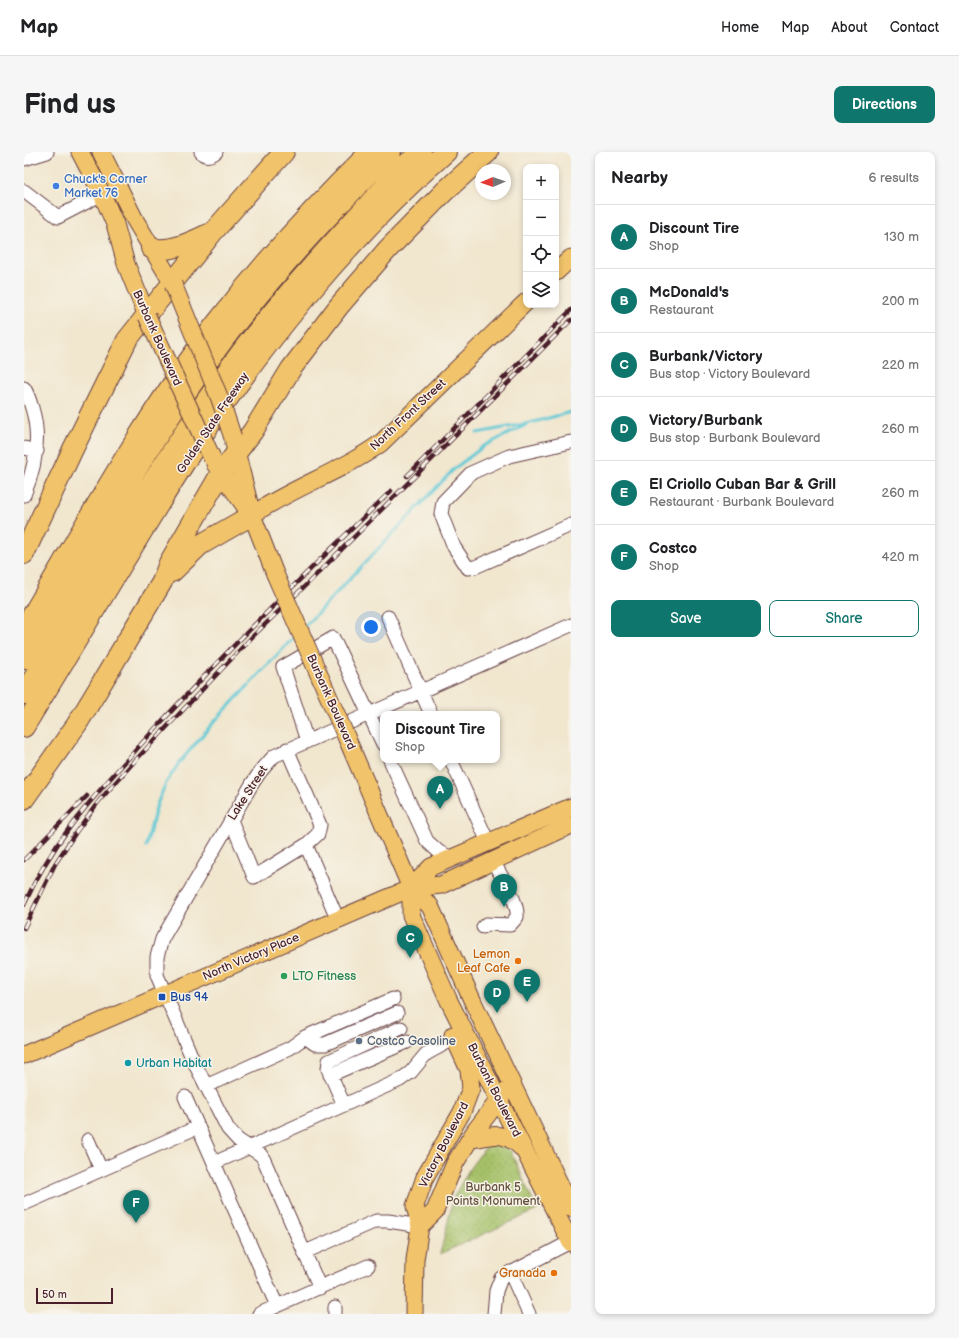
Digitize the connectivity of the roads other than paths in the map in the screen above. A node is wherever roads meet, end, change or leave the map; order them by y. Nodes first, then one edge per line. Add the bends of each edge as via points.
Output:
1 (47, 152) edge
2 (80, 152) edge
3 (101, 152) edge
4 (201, 152) edge
5 (216, 152) edge
6 (284, 152) edge
7 (370, 152) edge
8 (391, 152) edge
9 (421, 152) edge
10 (446, 152) edge
11 (488, 152) edge
12 (24, 159) edge
13 (24, 191) edge
14 (102, 194) junction
15 (213, 232) junction
16 (151, 248) junction
17 (571, 258) edge
18 (559, 269) edge
19 (173, 284) junction
20 (523, 305) edge
21 (147, 316) junction
22 (24, 388) edge
23 (571, 442) edge
24 (24, 448) edge
25 (37, 451) junction
26 (237, 454) junction
27 (220, 473) junction
28 (25, 489) edge
29 (252, 515) junction
30 (571, 525) edge
31 (24, 554) edge
32 (162, 582) junction
33 (388, 617) dead end
34 (571, 625) edge
35 (24, 629) edge
36 (24, 659) edge
37 (421, 691) junction
38 (24, 694) edge
39 (430, 711) edge
40 (369, 714) junction
41 (24, 727) edge
42 (380, 738) edge
43 (307, 741) junction
44 (287, 749) junction
45 (391, 763) edge
46 (452, 763) edge
47 (24, 799) edge
48 (571, 807) edge
49 (231, 820) junction
50 (571, 825) edge
51 (488, 842) junction
52 (306, 845) junction
53 (452, 858) junction
54 (493, 861) junction
55 (411, 888) junction
56 (338, 920) junction
57 (483, 927) dead end
58 (428, 952) junction
59 (164, 994) junction
60 (393, 999) dead end
61 (397, 1013) dead end
62 (401, 1028) dead end
63 (305, 1037) junction
64 (455, 1038) junction
65 (407, 1042) dead end
66 (24, 1055) edge
67 (330, 1075) junction
68 (511, 1083) junction
69 (206, 1086) junction
70 (185, 1097) dead end
71 (499, 1100) junction
72 (344, 1105) junction
73 (198, 1127) junction
74 (88, 1140) dead end
75 (469, 1140) junction
76 (248, 1147) junction
77 (525, 1150) junction
78 (214, 1162) junction
79 (101, 1170) junction
80 (24, 1204) edge
81 (571, 1208) edge
82 (420, 1226) junction
83 (571, 1242) edge
84 (305, 1252) junction
85 (368, 1266) dead end
86 (510, 1272) junction
87 (320, 1288) junction
88 (277, 1306) junction
89 (259, 1314) edge
90 (414, 1314) edge
91 (494, 1314) edge
92 (529, 1314) edge

1 - 12 street
2 - 14 main road, Burbank Boulevard
3 - 16 main road, Burbank Boulevard
4 - 5 street via 204,155
6 - 15 highway
7 - 35 highway via 322,198 215,325 156,409
8 - 36 highway via 299,249 225,338 158,434
9 - 38 highway via 404,166 292,288 242,352 176,444
10 - 41 highway, Golden State Freeway via 361,235 240,381 187,459
11 - 26 highway via 388,249 339,306 291,369
13 - 14 street via 58,217
14 - 21 main road, Burbank Boulevard
15 - 16 highway via 178,247 161,250
15 - 19 highway
16 - 19 main road, Burbank Boulevard
17 - 18 main road
19 - 21 highway
19 - 26 main road, Burbank Boulevard, bridge via 220,399
20 - 29 main road, North Front Street via 381,443 358,459 272,501
21 - 27 main road, Burbank Boulevard, bridge
21 - 31 highway via 127,340
22 - 25 street via 36,422
23 - 30 street via 509,456 471,473 443,502 440,514 454,547 468,568
24 - 25 street
25 - 28 street
26 - 27 highway
26 - 29 main road, Burbank Boulevard
27 - 29 main road, Burbank Boulevard
27 - 32 highway via 169,563
29 - 32 highway via 200,545
29 - 55 main road, Burbank Boulevard, bridge via 265,551
32 - 47 highway via 77,724
33 - 37 street
34 - 37 street, Lake Street
37 - 39 street
37 - 40 street, Lake Street
40 - 42 street
40 - 43 street, Lake Street
40 - 43 street via 333,638 284,668
43 - 44 street, Lake Street
44 - 49 street, Lake Street via 267,763
44 - 52 street via 320,825 318,834
45 - 53 street via 427,841 438,852
46 - 51 street
48 - 51 main road
49 - 52 street via 254,877
49 - 59 street, Lake Street via 162,939 156,967
50 - 54 main road
51 - 53 main road
52 - 56 street
53 - 55 main road via 431,867
54 - 55 main road via 441,885
54 - 57 street via 518,912 510,925 486,924
55 - 56 main road, North Victory Place
55 - 58 main road, Burbank Boulevard via 411,915
55 - 68 main road, Burbank Boulevard via 430,906
56 - 59 main road, North Victory Place
58 - 64 main road, Victory Boulevard via 430,983
58 - 71 main road, Burbank Boulevard via 449,1001
59 - 66 main road, North Victory Place
59 - 69 street, Lake Street
60 - 63 street
61 - 63 street via 325,1044 315,1044
62 - 67 street via 331,1058 327,1066
63 - 69 street via 290,1048
64 - 72 street via 426,1054 406,1076
64 - 82 main road, Victory Boulevard via 469,1070 471,1088 464,1109 419,1192 415,1206
65 - 67 street
67 - 72 street
68 - 71 main road, Victory Boulevard
68 - 81 main road, Burbank Boulevard
69 - 76 street, Lake Street via 224,1123 238,1140
70 - 73 street
71 - 75 main road, Victory Boulevard
71 - 77 main road, Burbank Boulevard
72 - 76 street
73 - 78 street
73 - 79 street
74 - 79 street
75 - 77 main road via 499,1134
75 - 82 main road, Victory Boulevard via 455,1163 435,1211
76 - 78 street
76 - 84 street, Lake Street via 264,1160
77 - 83 main road, Burbank Boulevard
78 - 88 street
79 - 80 street
82 - 84 street via 388,1220 376,1221
82 - 90 main road, Victory Boulevard via 415,1260
83 - 86 street
84 - 87 street, Lake Street
85 - 87 street
86 - 91 street via 501,1278 498,1284
86 - 92 street
87 - 88 street
88 - 89 street

